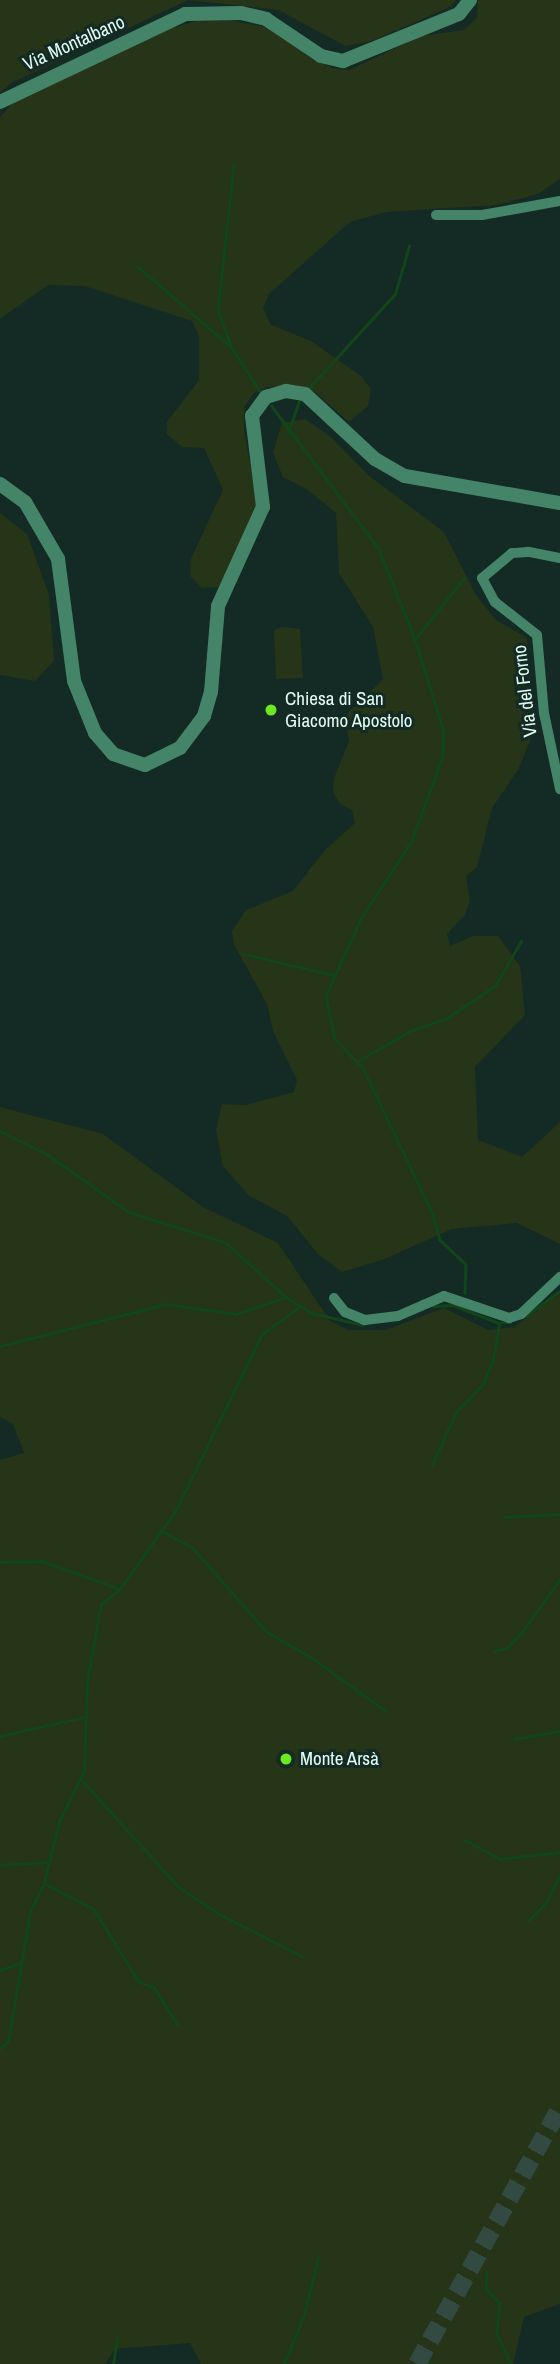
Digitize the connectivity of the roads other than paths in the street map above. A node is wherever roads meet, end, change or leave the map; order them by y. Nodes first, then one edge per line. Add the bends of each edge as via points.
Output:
1 (470, 0) edge
2 (0, 102) edge
3 (560, 201) edge
4 (436, 215) dead end
5 (0, 484) edge
6 (560, 503) edge
7 (560, 558) edge
8 (560, 789) edge
9 (560, 1277) edge
10 (334, 1298) dead end

1 - 2 street, Via Montalbano via 459,14 343,61 321,56 267,19 241,13 186,14
3 - 4 street via 482,215
5 - 6 street via 25,502 58,559 74,681 95,733 113,754 145,765 180,748 204,716 211,692 218,606 263,507 252,416 266,397 286,391 305,394 375,459 405,476
7 - 8 street, Via del Forno via 512,554 486,570 482,578 495,602 537,635 542,650 544,713
9 - 10 street via 522,1314 509,1318 444,1296 398,1316 365,1320 345,1312

